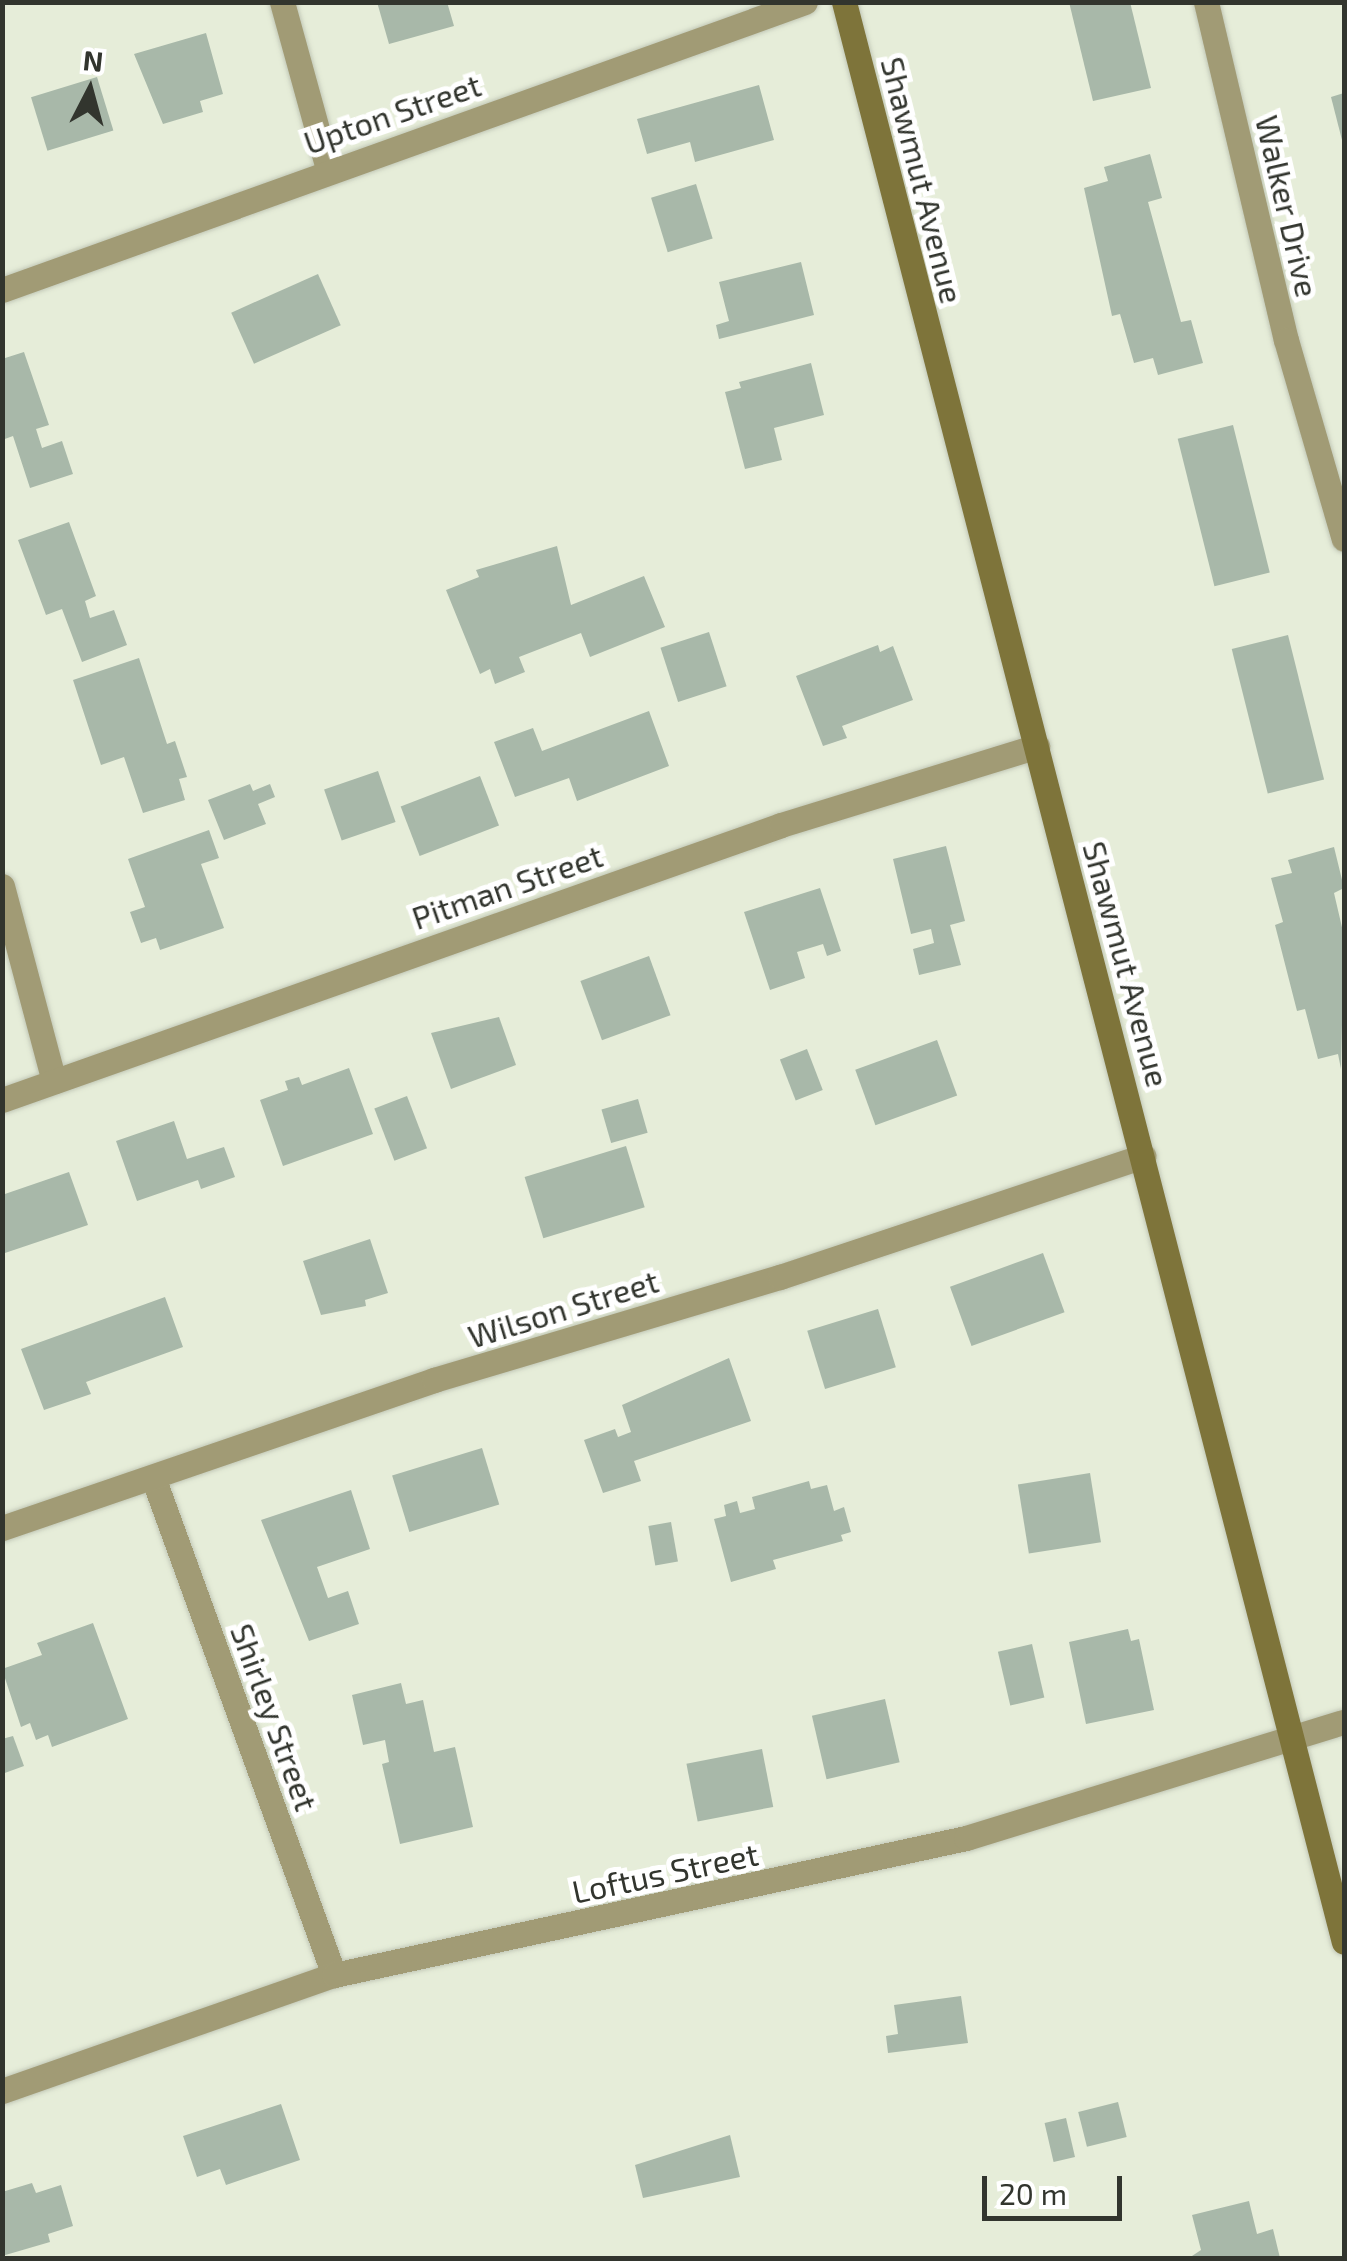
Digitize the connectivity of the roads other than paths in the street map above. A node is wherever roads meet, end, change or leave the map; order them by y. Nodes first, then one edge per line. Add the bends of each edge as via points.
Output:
1 (282, 2) edge
2 (806, 2) edge
3 (844, 2) edge
4 (1206, 2) edge
5 (328, 169) junction
6 (2, 290) edge
7 (1344, 539) edge
8 (1037, 746) junction
9 (2, 886) edge
10 (54, 1081) junction
11 (2, 1100) edge
12 (1143, 1156) junction
13 (154, 1480) junction
14 (2, 1528) edge
15 (1344, 1722) edge
16 (1290, 1736) junction
17 (1344, 1942) edge
18 (334, 1975) junction
19 (2, 2091) edge

1 - 5 street
2 - 5 street, Upton Street
3 - 8 main road, Shawmut Avenue
4 - 7 street, Walker Drive via 1286,340
5 - 6 street, Upton Street
8 - 10 street, Pitman Street via 781,825
8 - 12 main road, Shawmut Avenue
9 - 10 street
10 - 11 street, Pitman Street
12 - 13 street, Wilson Street via 780,1277 434,1380
12 - 16 main road, Shawmut Avenue
13 - 14 street, Wilson Street
13 - 18 street, Shirley Street
15 - 16 street, Loftus Street
16 - 17 main road, Shawmut Avenue
16 - 18 street, Loftus Street via 966,1838
18 - 19 street, Loftus Street

